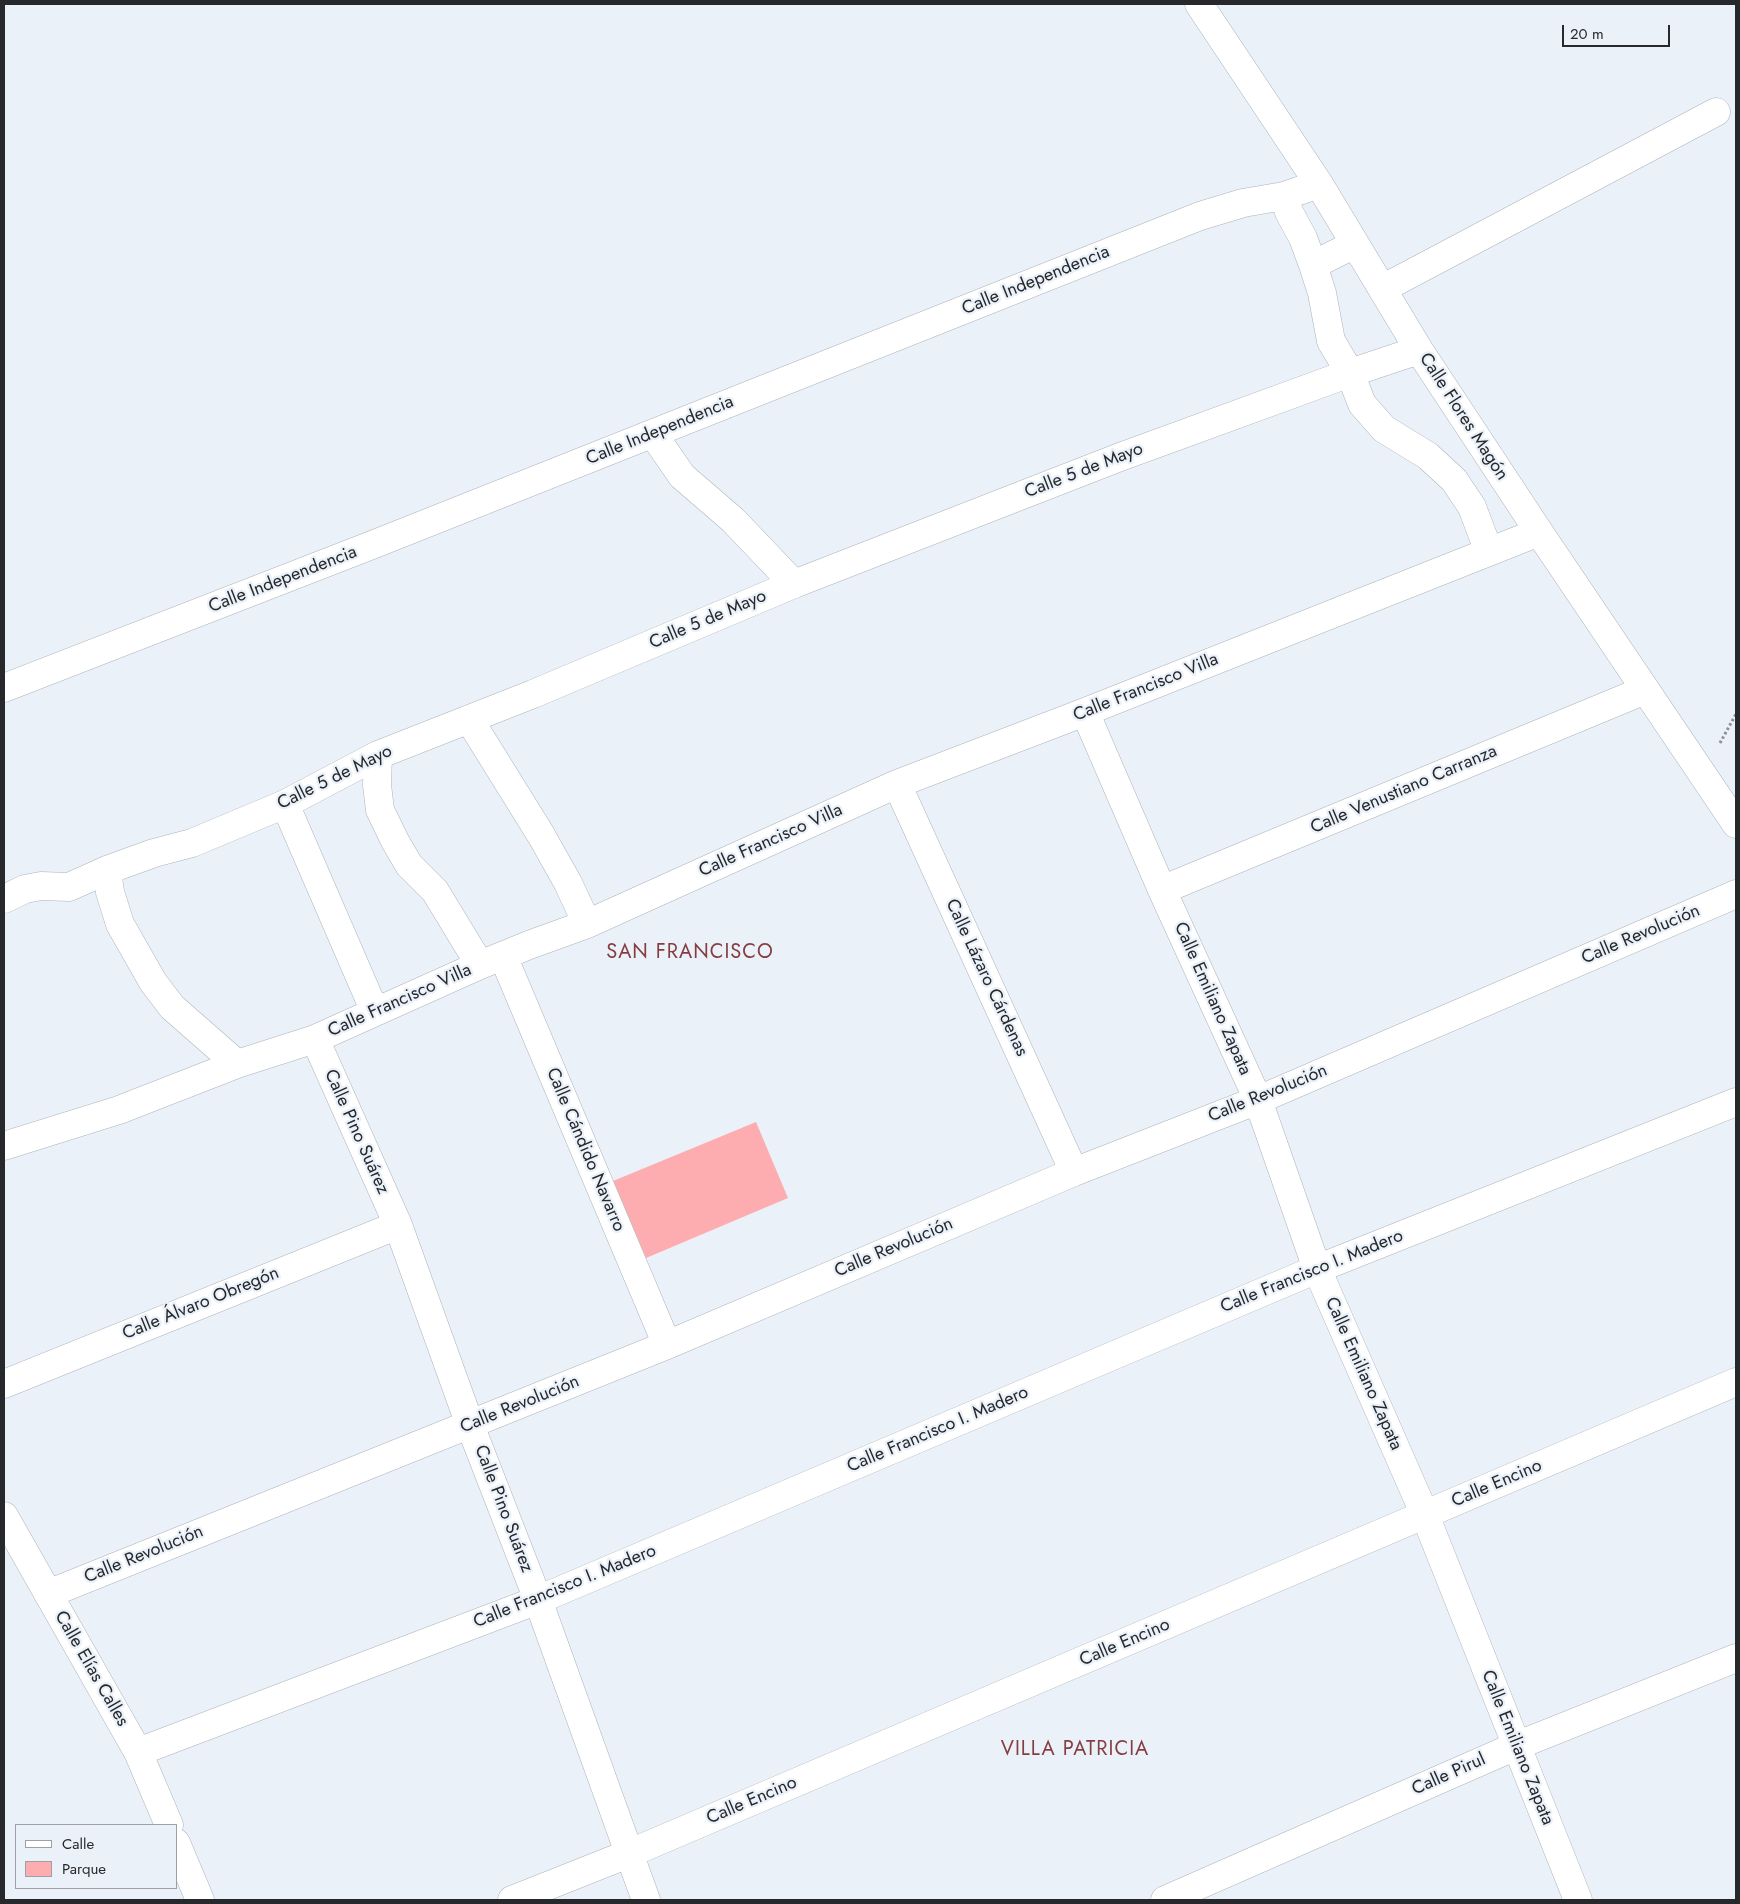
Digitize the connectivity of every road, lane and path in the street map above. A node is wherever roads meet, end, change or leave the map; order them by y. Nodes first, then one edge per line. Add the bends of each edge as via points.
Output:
1 (1199, 4) edge
2 (1716, 112) dead end
3 (1319, 184) junction
4 (1284, 196) junction
5 (1355, 244) junction
6 (1314, 264) junction
7 (1382, 289) junction
8 (1419, 350) junction
9 (1350, 373) junction
10 (653, 434) junction
11 (1539, 532) junction
12 (1489, 552) junction
13 (794, 584) junction
14 (4, 688) edge
15 (1646, 690) junction
16 (1085, 712) junction
17 (469, 719) junction
18 (378, 755) junction
19 (897, 784) junction
20 (285, 804) junction
21 (1736, 824) edge
22 (107, 870) junction
23 (1162, 890) junction
24 (1736, 894) edge
25 (4, 900) edge
26 (587, 924) junction
27 (491, 960) junction
28 (375, 1012) junction
29 (314, 1039) junction
30 (237, 1064) junction
31 (1258, 1100) junction
32 (1736, 1102) edge
33 (4, 1146) edge
34 (1074, 1172) junction
35 (398, 1225) junction
36 (1317, 1269) junction
37 (667, 1345) junction
38 (1736, 1382) edge
39 (4, 1384) edge
40 (470, 1425) junction
41 (1425, 1515) junction
42 (4, 1516) edge
43 (48, 1594) junction
44 (538, 1600) junction
45 (1736, 1658) edge
46 (1516, 1746) junction
47 (138, 1752) junction
48 (169, 1824) edge
49 (178, 1848) edge
50 (628, 1854) junction
51 (200, 1900) edge
52 (512, 1900) edge
53 (646, 1900) edge
54 (1165, 1900) edge
55 (1578, 1900) edge

1 - 3 street, Calle Flores Magón
2 - 7 street
3 - 4 street, Calle Independencia
3 - 5 street, Calle Flores Magón
4 - 6 street
4 - 10 street, Calle Independencia via 1242,203 1200,216
5 - 6 street
5 - 7 street, Calle Flores Magón
6 - 9 street via 1331,341
7 - 8 street, Calle Flores Magón
8 - 9 street, Calle 5 de Mayo
8 - 11 street, Calle Flores Magón
9 - 12 street via 1362,404 1384,429 1428,456 1454,480 1472,507
9 - 13 street, Calle 5 de Mayo via 1120,456
10 - 13 street via 682,476 733,520
10 - 14 street, Calle Independencia
11 - 12 street, Calle Francisco Villa
11 - 15 street, Calle Flores Magón
12 - 16 street, Calle Francisco Villa
13 - 17 street, Calle 5 de Mayo
15 - 21 street, Calle Flores Magón
15 - 23 street, Calle Venustiano Carranza
16 - 19 street, Calle Francisco Villa
16 - 23 street, Calle Emiliano Zapata
17 - 18 street, Calle 5 de Mayo
17 - 26 street via 568,883
18 - 20 street, Calle 5 de Mayo
18 - 27 street, Calle Cándido Navarro via 380,810 409,865 435,891
19 - 26 street, Calle Francisco Villa
19 - 34 street, Calle Lázaro Cárdenas
20 - 22 street, Calle 5 de Mayo via 192,843
20 - 28 street
22 - 25 street, Calle 5 de Mayo via 69,887 25,889
22 - 30 street via 120,924 153,982 172,1007
23 - 31 street, Calle Emiliano Zapata
24 - 31 street, Calle Revolución
26 - 27 street, Calle Francisco Villa
27 - 28 street, Calle Francisco Villa
27 - 37 street, Calle Cándido Navarro
28 - 29 street, Calle Francisco Villa
29 - 30 street, Calle Francisco Villa
29 - 35 street, Calle Pino Suárez
30 - 33 street, Calle Francisco Villa via 119,1110
31 - 34 street, Calle Revolución
31 - 36 street, Calle Emiliano Zapata
32 - 36 street, Calle Francisco I. Madero
34 - 37 street, Calle Revolución
35 - 39 street, Calle Álvaro Obregón
35 - 40 street, Calle Pino Suárez
36 - 41 street, Calle Emiliano Zapata
36 - 44 street, Calle Francisco I. Madero
37 - 40 street, Calle Revolución
38 - 41 street, Calle Encino
40 - 43 street, Calle Revolución
40 - 44 street, Calle Pino Suárez
41 - 46 street, Calle Emiliano Zapata
41 - 50 street, Calle Encino
42 - 43 street, Calle Elías Calles
43 - 47 street, Calle Elías Calles
44 - 47 street, Calle Francisco I. Madero
44 - 50 street, Calle Pino Suárez
45 - 46 street, Calle Pirul
46 - 54 street, Calle Pirul
46 - 55 street, Calle Emiliano Zapata
47 - 48 street, Calle Elías Calles
49 - 51 street
50 - 52 street, Calle Encino
50 - 53 street, Calle Pino Suárez

